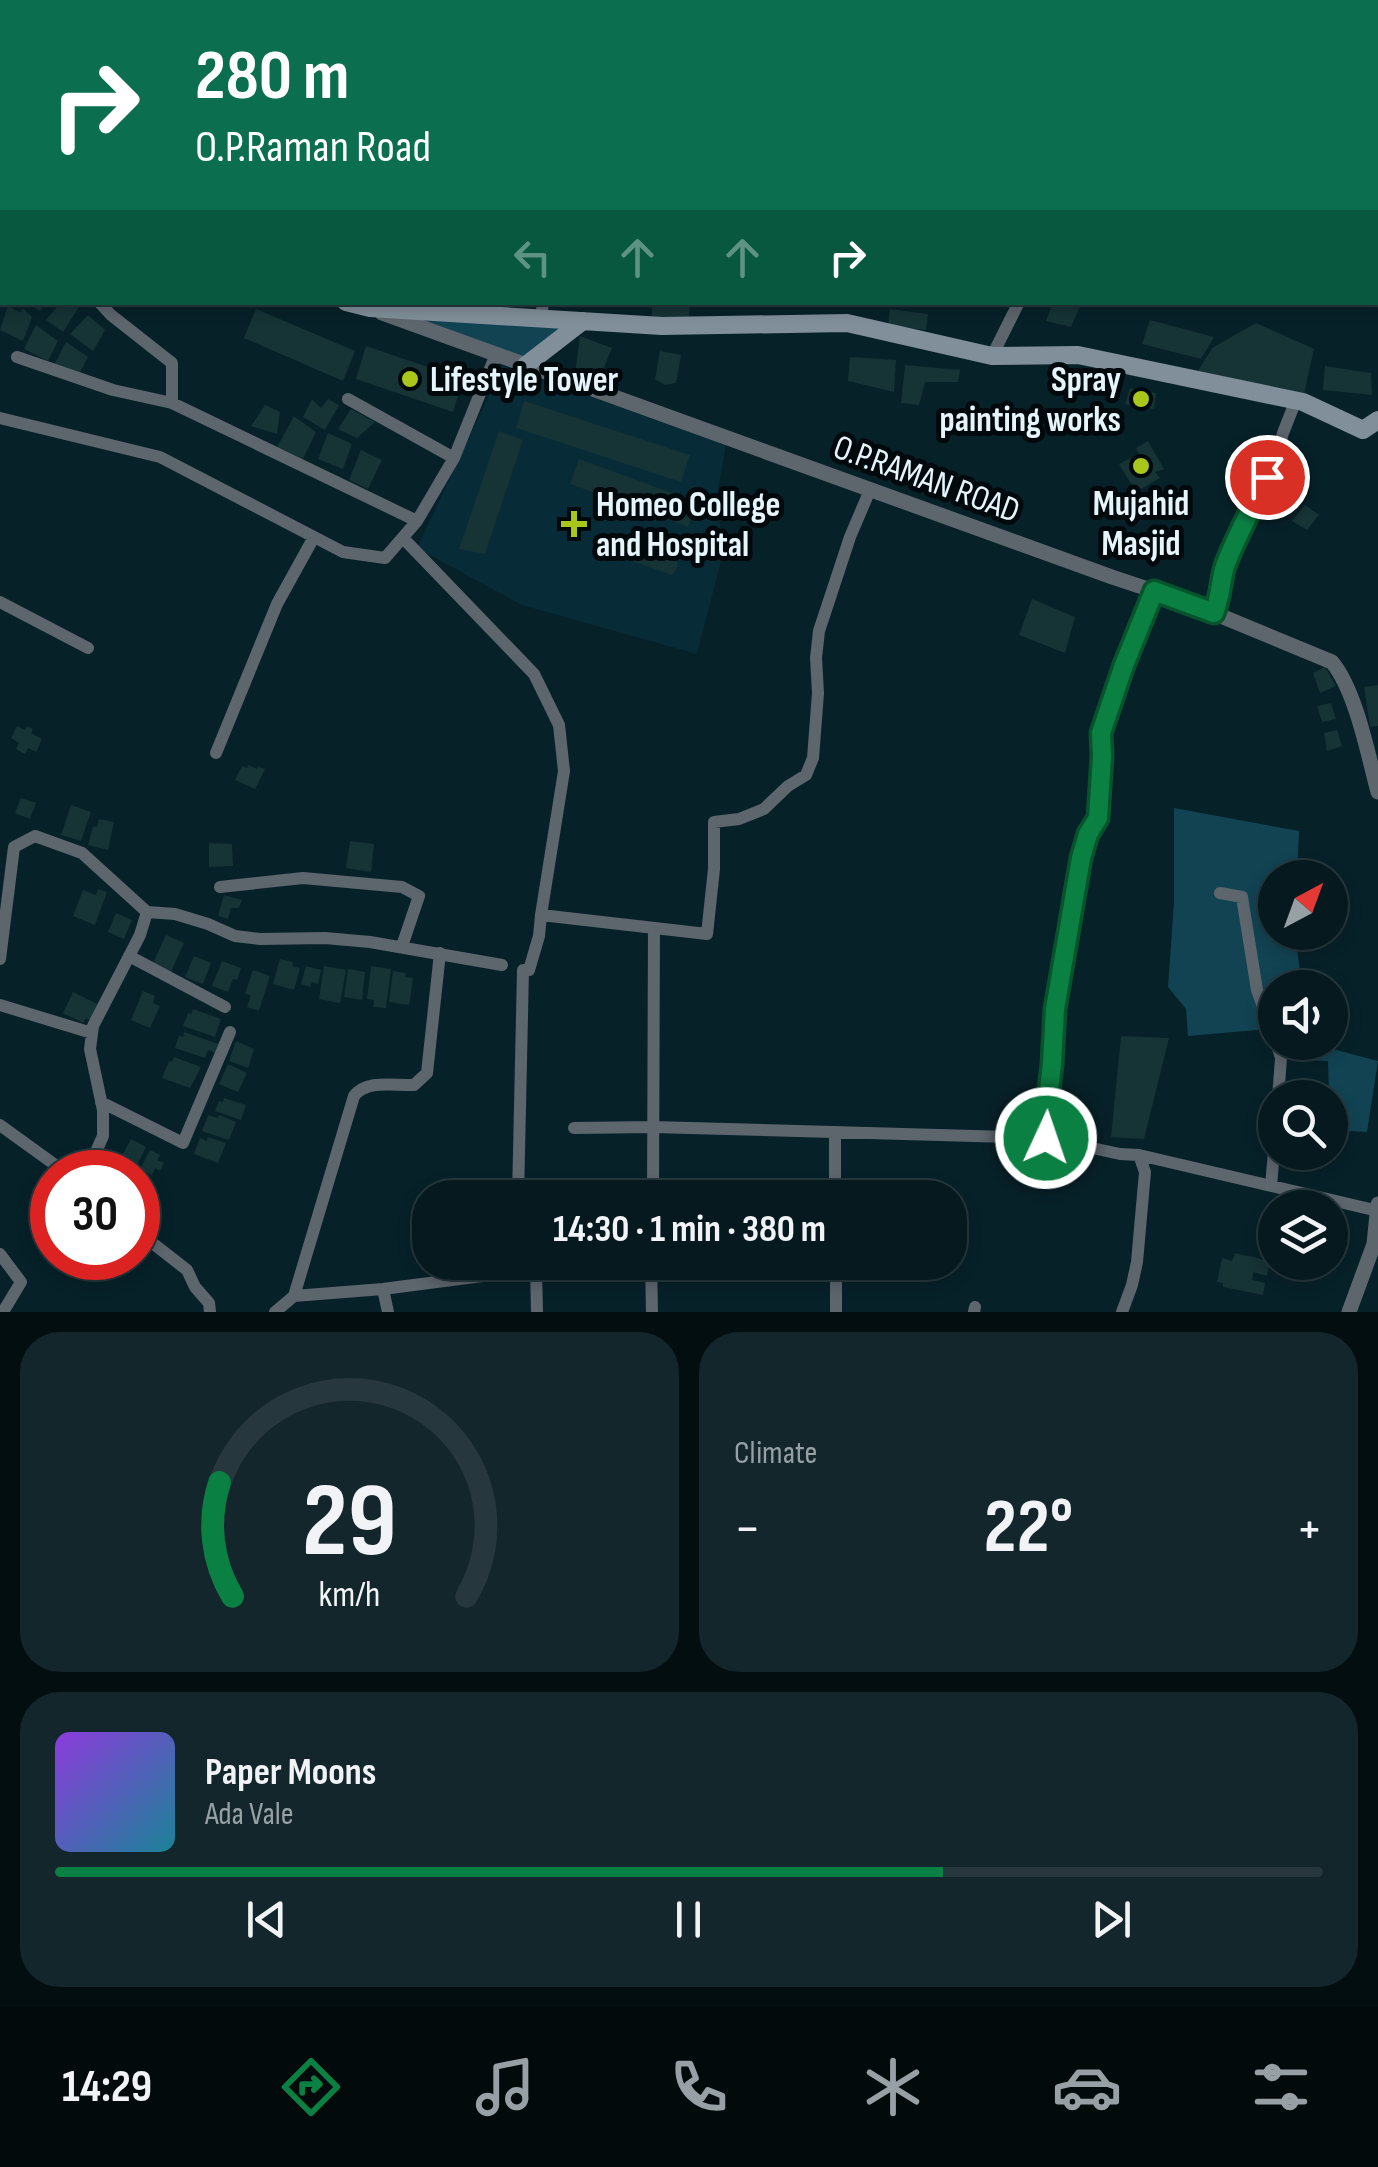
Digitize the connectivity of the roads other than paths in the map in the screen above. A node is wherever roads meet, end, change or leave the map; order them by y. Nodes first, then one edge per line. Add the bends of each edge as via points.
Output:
1 (102, 305) edge
2 (358, 305) edge
3 (1018, 305) edge
4 (370, 308) junction
5 (542, 310) edge
6 (583, 320) junction
7 (496, 354) junction
8 (992, 356) junction
9 (17, 357) dead end
10 (526, 365) junction
11 (348, 400) dead end
12 (1296, 400) junction
13 (172, 403) junction
14 (0, 418) edge
15 (1373, 427) edge
16 (454, 458) junction
17 (870, 490) junction
18 (417, 522) junction
19 (314, 537) junction
20 (403, 538) junction
21 (1154, 591) junction
22 (0, 602) edge
23 (1214, 613) junction
24 (88, 648) dead end
25 (216, 753) dead end
26 (1378, 792) edge
27 (220, 887) dead end
28 (1220, 893) dead end
29 (146, 912) junction
30 (541, 915) junction
31 (654, 928) junction
32 (402, 946) junction
33 (440, 954) junction
34 (130, 956) junction
35 (0, 960) edge
36 (502, 964) dead end
37 (1258, 993) edge
38 (0, 1006) edge
39 (225, 1008) dead end
40 (92, 1032) junction
41 (230, 1032) dead end
42 (101, 1102) junction
43 (1, 1127) edge
44 (653, 1127) junction
45 (574, 1128) dead end
46 (835, 1132) junction
47 (1046, 1138) junction
48 (34, 1150) edge
49 (95, 1150) edge
50 (1139, 1154) junction
51 (1273, 1170) edge
52 (518, 1180) edge
53 (652, 1180) edge
54 (835, 1180) edge
55 (1272, 1186) junction
56 (1378, 1208) edge
57 (160, 1249) edge
58 (0, 1254) edge
59 (441, 1280) edge
60 (537, 1280) edge
61 (651, 1280) edge
62 (836, 1280) edge
63 (383, 1290) junction
64 (294, 1296) junction
65 (4, 1312) edge
66 (210, 1312) edge
67 (275, 1312) edge
68 (388, 1312) edge
69 (538, 1312) edge
70 (652, 1312) edge
71 (836, 1312) edge
72 (1122, 1312) edge
73 (1348, 1312) edge

1 - 13 street via 172,362
2 - 4 main road
3 - 8 street
4 - 5 main road
4 - 7 street, O.P.RAMAN ROAD
5 - 6 main road
6 - 8 main road via 662,326 846,323
6 - 10 main road
7 - 10 street, O.P.RAMAN ROAD
7 - 16 street
8 - 12 main road via 1078,355
9 - 13 street
10 - 17 street, O.P.RAMAN ROAD
11 - 16 street
12 - 15 main road
12 - 23 street via 1275,463 1222,575
13 - 18 street
14 - 19 street via 160,458
16 - 18 street
17 - 21 street, O.P.RAMAN ROAD
17 - 31 street via 818,631 814,758 806,776 764,809 714,822 708,934
18 - 20 street
19 - 20 street via 343,552 384,558
19 - 25 street via 277,604
20 - 30 street via 534,674 559,725 564,771
21 - 23 street, O.P.RAMAN ROAD
21 - 47 street via 1101,733 1098,818 1081,858 1055,1009
22 - 24 street
23 - 26 street, O.P.RAMAN ROAD via 1332,662 1350,697
27 - 32 street via 304,878 402,888 420,896
28 - 37 street via 1242,898
29 - 32 street via 175,914 235,936
29 - 34 street
29 - 35 street via 82,853 35,836 14,846
30 - 31 street
30 - 52 street via 529,970 523,970
31 - 44 street
32 - 33 street
33 - 36 street
33 - 64 street via 427,1073 414,1085 370,1086 354,1096
34 - 39 street
34 - 40 street
38 - 40 street
40 - 42 street
41 - 42 street via 182,1144
42 - 49 street via 103,1136
43 - 48 street
44 - 45 street
44 - 46 street
44 - 53 street
46 - 47 street
46 - 54 street
47 - 50 street
50 - 55 street
50 - 72 street via 1145,1172 1137,1262
51 - 55 street
55 - 56 street
56 - 73 street via 1374,1244
57 - 66 street via 187,1270
58 - 65 street via 21,1282
59 - 63 street
60 - 69 street
61 - 70 street
62 - 71 street
63 - 64 street
63 - 68 street
64 - 67 street

